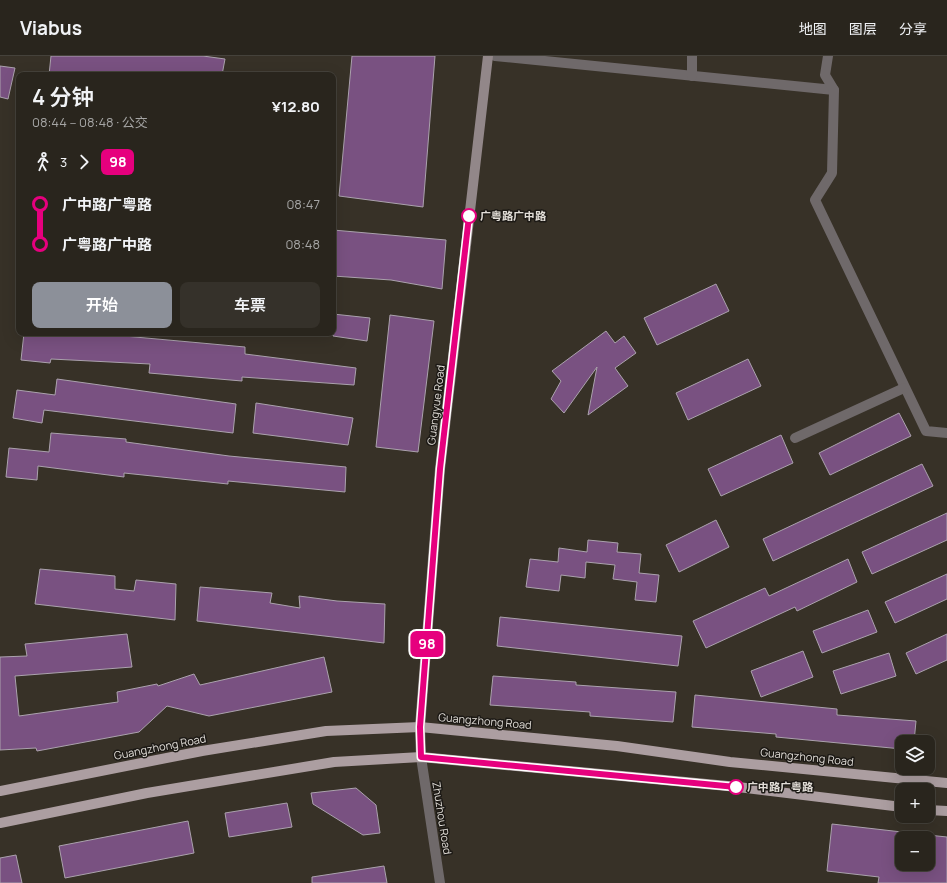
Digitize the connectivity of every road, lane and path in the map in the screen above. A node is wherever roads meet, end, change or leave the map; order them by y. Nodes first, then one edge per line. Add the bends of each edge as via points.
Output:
1 (488, 56) edge
2 (495, 56) edge
3 (692, 56) edge
4 (828, 56) edge
5 (692, 76) junction
6 (834, 90) junction
7 (904, 388) junction
8 (947, 433) edge
9 (795, 438) dead end
10 (420, 727) junction
11 (421, 757) junction
12 (947, 783) edge
13 (0, 791) edge
14 (895, 806) edge
15 (935, 811) edge
16 (947, 812) edge
17 (0, 823) edge
18 (440, 883) edge

1 - 10 main road, Guangyue Road via 440,469
2 - 5 street
3 - 5 street
4 - 6 street via 825,75
5 - 6 street
6 - 7 street via 832,173 815,200
7 - 8 street via 926,431
7 - 9 street
10 - 11 main road, Guangyue Road
10 - 12 main road, Guangzhong Road via 618,746 730,762
10 - 13 main road, Guangzhong Road via 326,730 202,751
11 - 14 main road via 738,787
11 - 17 main road via 334,762 147,793
11 - 18 street, Zhuzhou Road
15 - 16 main road

